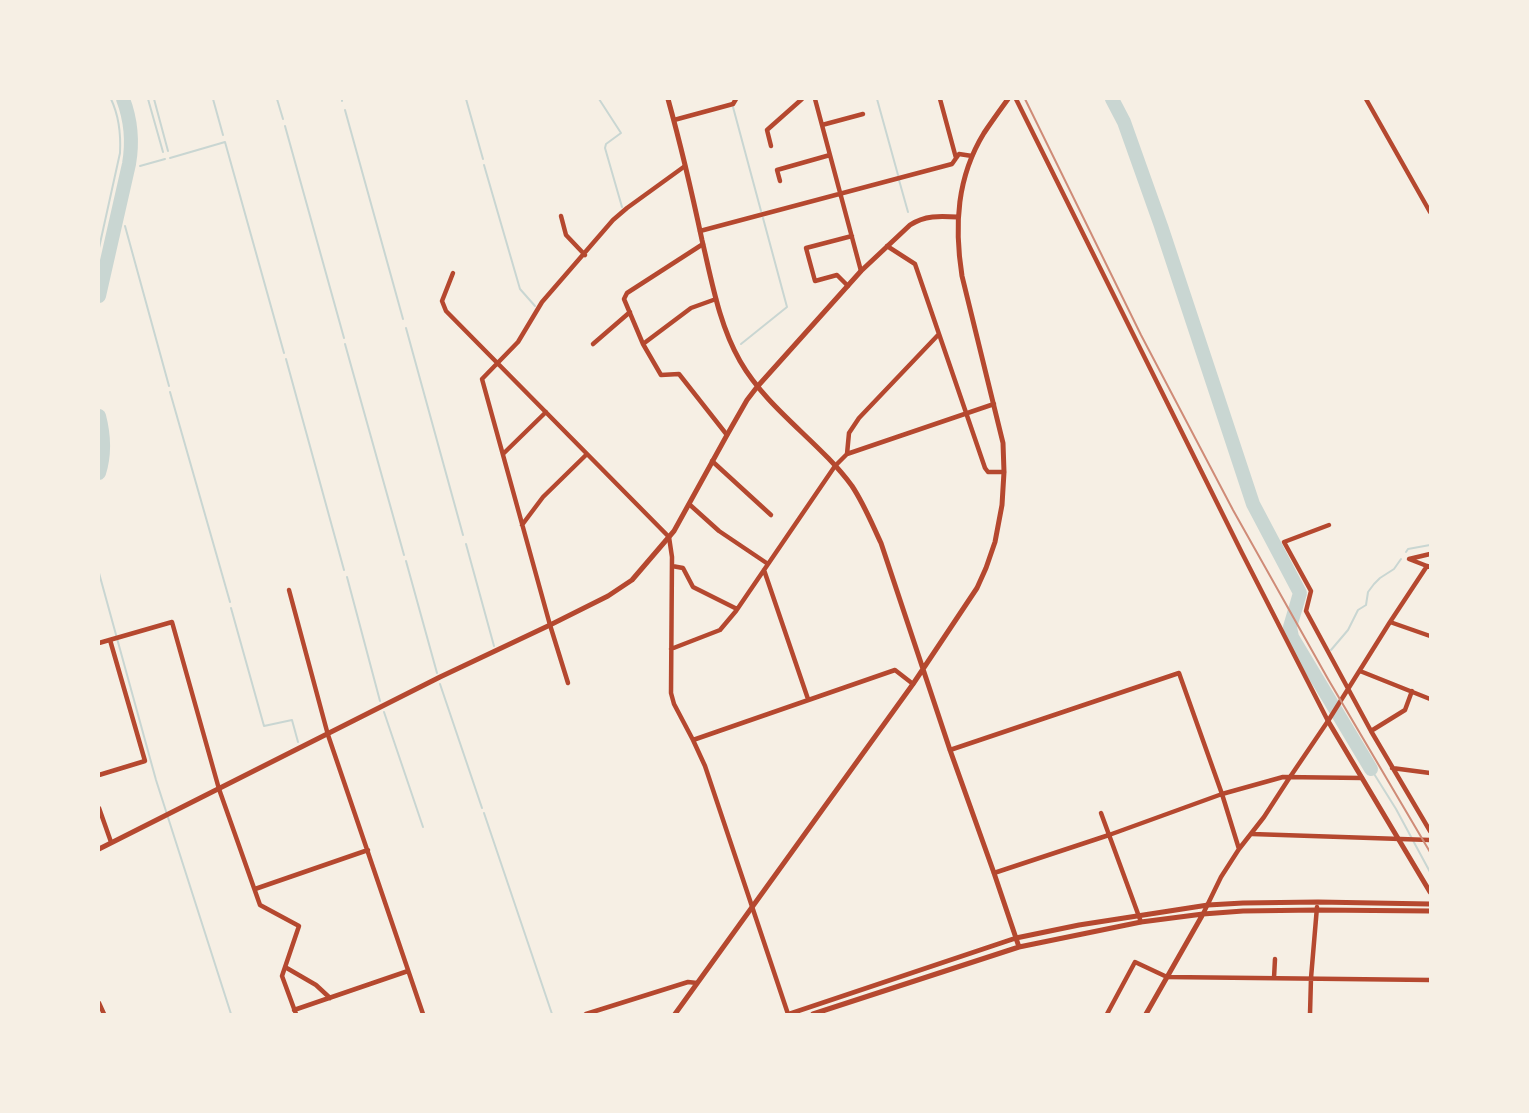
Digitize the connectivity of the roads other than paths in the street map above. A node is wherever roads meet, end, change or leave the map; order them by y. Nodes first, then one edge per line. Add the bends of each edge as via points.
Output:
1 (668, 99) edge
2 (736, 99) edge
3 (802, 99) edge
4 (815, 99) edge
5 (940, 99) edge
6 (1008, 99) edge
7 (1016, 99) edge
8 (1366, 99) edge
9 (863, 114) dead end
10 (674, 120) junction
11 (822, 125) junction
12 (771, 146) dead end
13 (830, 155) junction
14 (972, 156) junction
15 (956, 158) junction
16 (685, 166) junction
17 (780, 181) dead end
18 (840, 194) junction
19 (1430, 212) edge
20 (561, 216) dead end
21 (958, 217) junction
22 (700, 231) junction
23 (852, 236) junction
24 (703, 244) junction
25 (887, 246) junction
26 (585, 255) junction
27 (861, 271) junction
28 (453, 273) dead end
29 (848, 286) junction
30 (716, 299) junction
31 (630, 312) junction
32 (939, 334) junction
33 (593, 344) dead end
34 (643, 344) junction
35 (497, 363) junction
36 (757, 387) junction
37 (994, 404) junction
38 (546, 412) junction
39 (966, 414) junction
40 (727, 435) junction
41 (503, 454) junction
42 (587, 454) junction
43 (847, 454) junction
44 (712, 462) junction
45 (835, 466) junction
46 (1004, 472) junction
47 (689, 504) junction
48 (771, 515) dead end
49 (522, 525) junction
50 (1329, 525) dead end
51 (669, 537) junction
52 (1430, 554) edge
53 (768, 564) junction
54 (672, 566) junction
55 (1429, 567) edge
56 (764, 570) junction
57 (289, 590) dead end
58 (737, 609) junction
59 (1390, 621) junction
60 (550, 625) junction
61 (1430, 636) edge
62 (111, 640) junction
63 (99, 643) edge
64 (671, 649) junction
65 (923, 669) junction
66 (1360, 670) junction
67 (568, 683) dead end
68 (913, 684) junction
69 (1348, 688) junction
70 (1412, 692) junction
71 (808, 699) junction
72 (1430, 699) edge
73 (1328, 721) junction
74 (1371, 731) junction
75 (328, 735) junction
76 (693, 740) junction
77 (950, 750) junction
78 (1392, 768) junction
79 (1430, 773) edge
80 (99, 775) edge
81 (1290, 776) junction
82 (1362, 778) junction
83 (219, 789) junction
84 (1222, 794) junction
85 (99, 808) edge
86 (1101, 813) dead end
87 (1430, 831) edge
88 (1252, 834) junction
89 (1109, 835) junction
90 (1398, 838) junction
91 (1430, 840) edge
92 (111, 842) junction
93 (99, 849) edge
94 (1239, 849) junction
95 (368, 850) junction
96 (994, 873) junction
97 (255, 890) junction
98 (1430, 892) edge
99 (1318, 902) junction
100 (1430, 904) edge
101 (1208, 905) junction
102 (752, 906) junction
103 (1317, 910) junction
104 (1430, 911) edge
105 (1203, 914) junction
106 (1138, 915) junction
107 (1141, 922) junction
108 (1016, 938) junction
109 (1019, 947) junction
110 (1275, 959) dead end
111 (285, 967) junction
112 (408, 971) junction
113 (1167, 977) junction
114 (1274, 978) junction
115 (1311, 978) junction
116 (1430, 980) edge
117 (697, 983) junction
118 (330, 998) junction
119 (99, 1003) edge
120 (295, 1012) edge
121 (104, 1014) edge
122 (423, 1014) edge
123 (586, 1014) edge
124 (675, 1014) edge
125 (788, 1014) edge
126 (813, 1014) edge
127 (1107, 1014) edge
128 (1146, 1014) edge
129 (1310, 1014) edge

1 - 10 street
2 - 10 street via 733,104
3 - 12 street via 767,130
4 - 11 street
5 - 15 street
6 - 14 street
7 - 73 street
8 - 19 street
9 - 11 street
10 - 16 street
11 - 13 street
13 - 17 street via 777,170
13 - 18 street
14 - 15 street via 959,154
14 - 21 street
15 - 18 street via 952,164
16 - 22 street
16 - 26 street via 627,208
18 - 22 street
18 - 23 street
20 - 26 street via 566,235
21 - 25 street via 918,220
21 - 37 street via 962,276
22 - 24 street
23 - 27 street
23 - 29 street via 806,248 815,281 837,275
24 - 30 street
24 - 31 street via 627,293 624,300
25 - 27 street
25 - 32 street via 915,264
26 - 35 street via 542,302 518,342
27 - 29 street
28 - 35 street via 442,301 446,311
29 - 36 street
30 - 34 street via 691,308
30 - 36 street via 732,345
31 - 33 street
31 - 34 street
32 - 39 street
32 - 43 street via 859,417 849,433
34 - 40 street via 661,375 679,374
35 - 38 street
35 - 41 street via 482,379
36 - 40 street
36 - 45 street
37 - 39 street
37 - 46 street via 1003,442
38 - 41 street
38 - 42 street
39 - 43 street
39 - 46 street via 985,468 988,472
40 - 44 street
41 - 49 street
42 - 49 street via 543,497
42 - 51 street
43 - 45 street
44 - 47 street
44 - 48 street
45 - 53 street
45 - 65 street via 852,486 881,543
46 - 65 street via 999,524 986,568
47 - 51 street
47 - 53 street via 719,531
49 - 60 street
50 - 69 street via 1284,542 1311,591 1306,611
51 - 54 street
51 - 60 street via 632,580
52 - 55 street via 1409,559
53 - 56 street
54 - 58 street via 683,568 693,587
54 - 64 street
55 - 59 street
56 - 58 street
56 - 71 street
57 - 75 street
58 - 64 street via 720,630
59 - 61 street
59 - 66 street
60 - 67 street
60 - 75 street
62 - 63 street
62 - 80 street via 145,761
62 - 83 street via 172,622
64 - 76 street via 671,693
65 - 68 street
65 - 77 street
66 - 69 street
66 - 70 street
68 - 71 street via 895,670
68 - 102 street
69 - 73 street
69 - 74 street
70 - 72 street
70 - 74 street via 1406,710
71 - 76 street
73 - 81 street
73 - 82 street
74 - 78 street
75 - 83 street
75 - 95 street
76 - 102 street
77 - 84 street via 1179,673
77 - 96 street
78 - 79 street
78 - 87 street
81 - 82 street
81 - 84 street
81 - 88 street
82 - 90 street
83 - 92 street
83 - 97 street
84 - 89 street
84 - 94 street
85 - 92 street
86 - 89 street
88 - 90 street
88 - 94 street
89 - 96 street
89 - 106 street
90 - 91 street
90 - 98 street
92 - 93 street
94 - 101 street
95 - 97 street
95 - 112 street
96 - 108 street
97 - 111 street via 260,904 299,926
99 - 100 street
99 - 101 street
99 - 103 street
101 - 105 street
101 - 106 street
102 - 117 street
102 - 125 street
103 - 104 street
103 - 105 street
103 - 115 street
105 - 107 street
105 - 113 street
106 - 107 street
106 - 108 street
107 - 109 street
108 - 109 street
108 - 125 street
109 - 126 street
110 - 114 street
111 - 118 street
111 - 120 street via 282,976
112 - 118 street
112 - 122 street
113 - 114 street
113 - 127 street via 1135,962
113 - 128 street
114 - 115 street
115 - 116 street
115 - 129 street
117 - 123 street via 688,982
117 - 124 street
118 - 120 street
119 - 121 street

